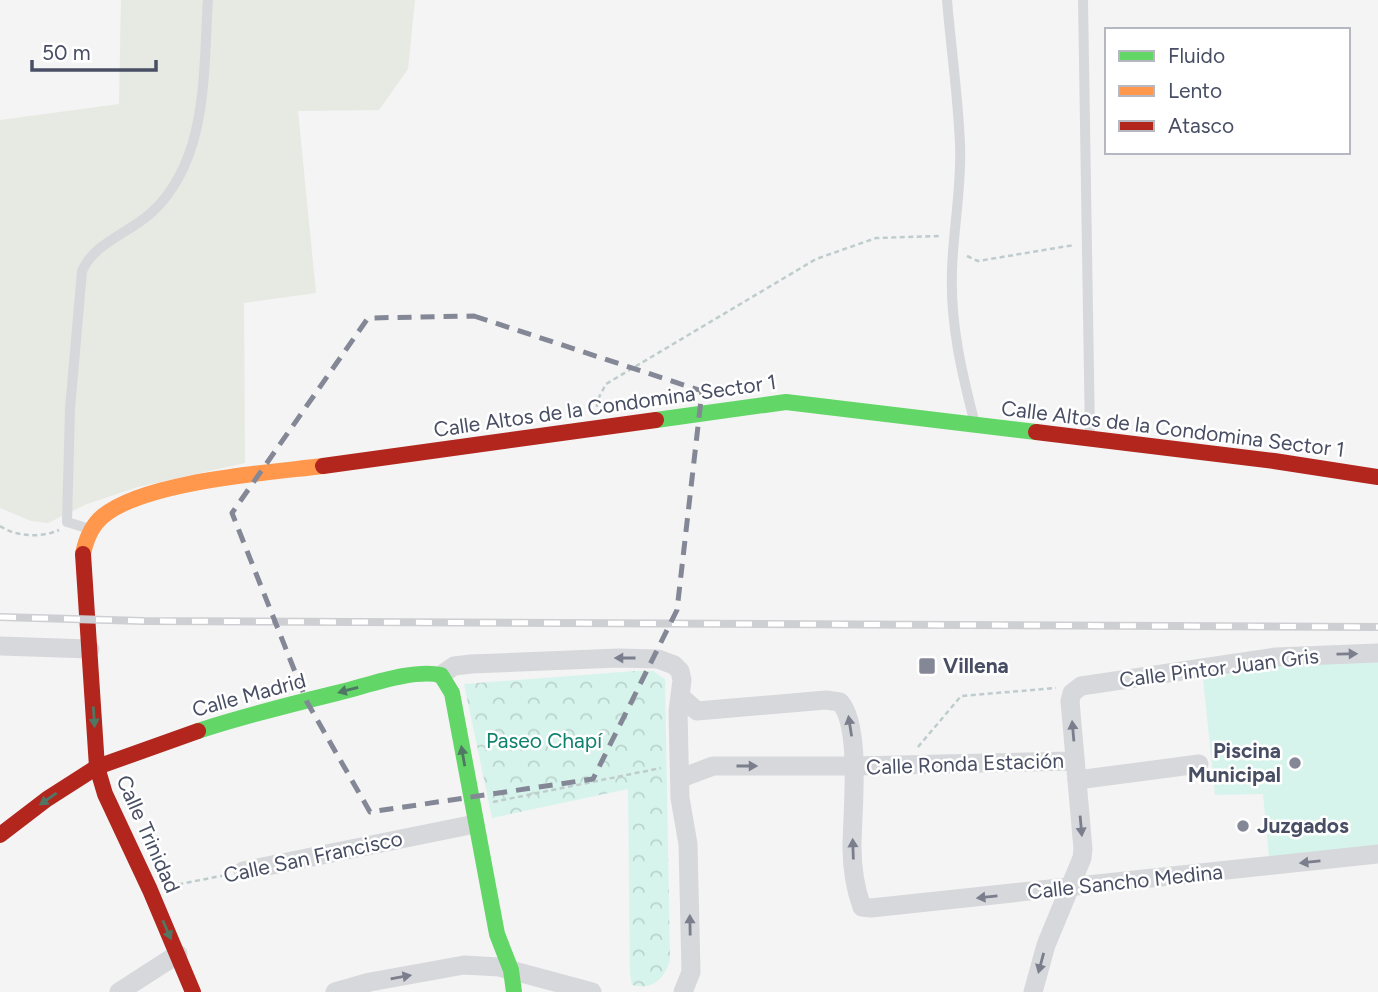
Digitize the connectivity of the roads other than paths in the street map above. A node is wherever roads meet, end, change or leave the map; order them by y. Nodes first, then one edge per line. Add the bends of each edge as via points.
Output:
1 (208, 0) edge
2 (947, 0) edge
3 (1083, 0) edge
4 (975, 425) junction
5 (1090, 439) junction
6 (1378, 477) edge
7 (91, 529) junction
8 (0, 646) edge
9 (90, 649) junction
10 (1378, 653) edge
11 (441, 675) junction
12 (681, 689) junction
13 (1199, 764) dead end
14 (855, 766) junction
15 (97, 767) junction
16 (1076, 770) junction
17 (676, 772) junction
18 (475, 824) junction
19 (0, 835) edge
20 (1378, 854) edge
21 (243, 871) road end
22 (1068, 889) junction
23 (178, 954) junction
24 (524, 975) junction
25 (119, 992) edge
26 (192, 992) edge
27 (334, 992) edge
28 (514, 992) edge
29 (592, 992) edge
30 (683, 992) edge
31 (1033, 992) edge

1 - 7 lane via 201,108 183,171 153,211 94,252 82,271 66,522
2 - 4 lane via 960,142 954,325
3 - 5 lane
4 - 5 street, Calle Altos de la Condomina Sector 1
4 - 7 street, Calle Altos de la Condomina Sector 1 via 786,402 226,479 122,503
5 - 6 street, Calle Altos de la Condomina Sector 1
7 - 9 street, Calle Trinidad via 82,557
8 - 9 street
9 -> 15 street, Calle Trinidad
16 -> 10 street, Calle Pintor Juan Gris via 1066,694 1080,686 1276,657
12 -> 11 street via 680,671 659,659 471,664 454,666
11 -> 15 street, Calle Madrid via 428,672 241,717
18 -> 11 street via 452,693
14 -> 12 street, Calle Ronda Estación via 848,716 840,702 697,711
12 - 17 street
13 - 16 street, Calle Ronda Estación
14 - 16 street, Calle Ronda Estación
17 -> 14 street, Calle Ronda Estación via 713,766
22 -> 14 street, Calle Sancho Medina via 862,907 852,850
15 -> 19 street, Calle Madrid
15 -> 23 street, Calle Trinidad via 104,794
16 -> 22 street via 1083,849
30 -> 17 street via 691,972 688,844
18 - 21 street, Calle San Francisco
18 - 24 street via 497,934
20 -> 22 street, Calle Sancho Medina
22 -> 31 street
23 - 25 street
23 - 26 street, Calle Trinidad
27 -> 24 street via 464,965
24 - 28 street via 525,981
24 - 29 street

